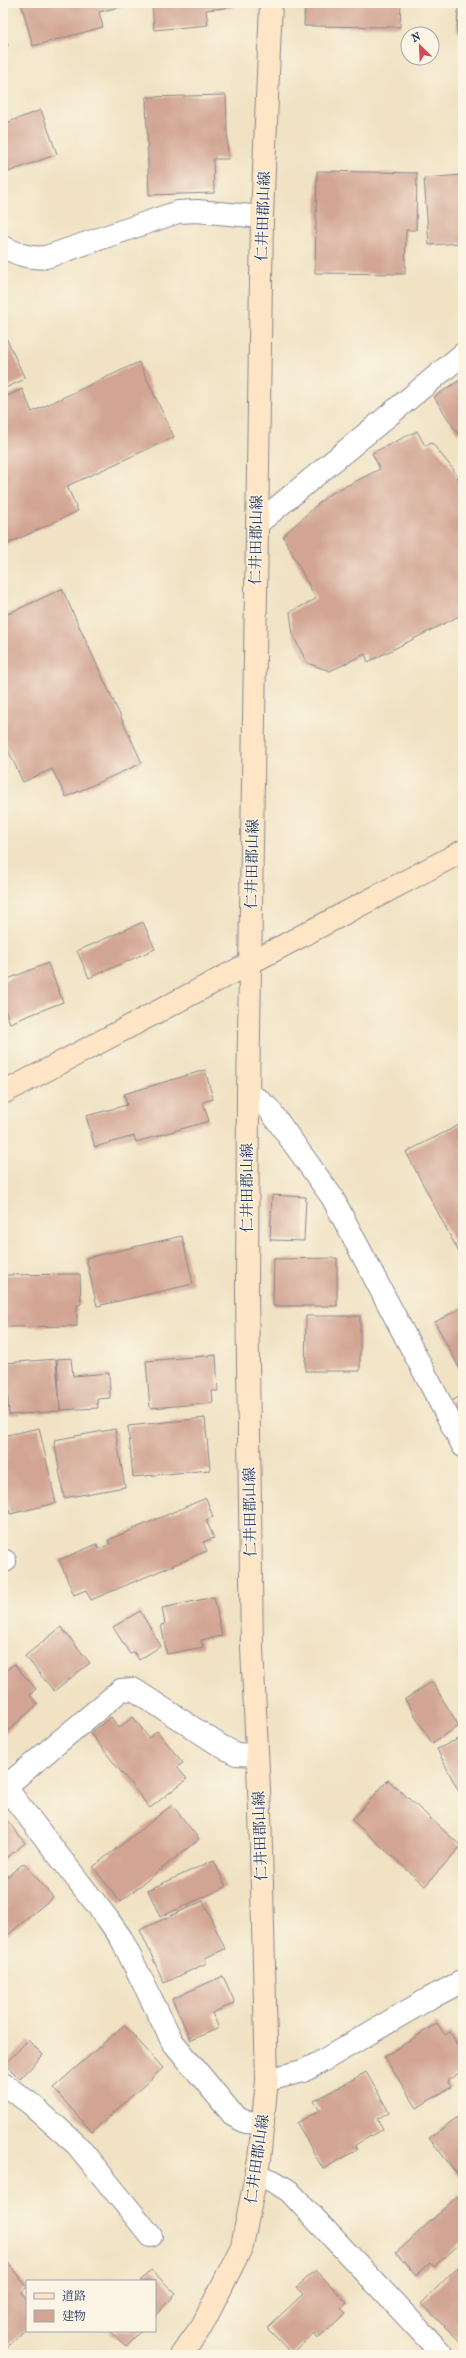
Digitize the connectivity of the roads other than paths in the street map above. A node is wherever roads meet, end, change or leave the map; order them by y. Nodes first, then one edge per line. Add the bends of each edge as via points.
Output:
1 (271, 3) edge
2 (262, 217) junction
3 (3, 247) edge
4 (463, 354) edge
5 (257, 524) junction
6 (463, 851) edge
7 (251, 963) junction
8 (3, 1093) edge
9 (248, 1094) junction
10 (463, 1446) edge
11 (257, 1756) junction
12 (4, 1785) edge
13 (463, 1982) edge
14 (267, 2080) junction
15 (3, 2084) edge
16 (263, 2123) junction
17 (256, 2175) junction
18 (151, 2236) dead end
19 (181, 2355) edge
20 (443, 2355) edge

1 - 2 main road, 仁井田郡山線
2 - 3 street via 197,211 178,212 46,257 21,256
2 - 5 main road, 仁井田郡山線
4 - 5 street
5 - 7 main road, 仁井田郡山線
6 - 7 main road
7 - 8 main road
7 - 9 main road, 仁井田郡山線
9 - 10 street via 269,1109 332,1197
9 - 11 main road, 仁井田郡山線 via 247,1290 252,1649
11 - 12 street via 236,1754 133,1689 121,1690
11 - 14 main road, 仁井田郡山線
12 - 16 street via 121,1938 165,2030 177,2049 234,2116 246,2122
13 - 14 street via 303,2071
14 - 16 main road, 仁井田郡山線
15 - 18 street via 31,2104 77,2145
16 - 17 main road, 仁井田郡山線
17 - 19 main road, 仁井田郡山線 via 242,2246 202,2326
17 - 20 street via 273,2181 289,2191

